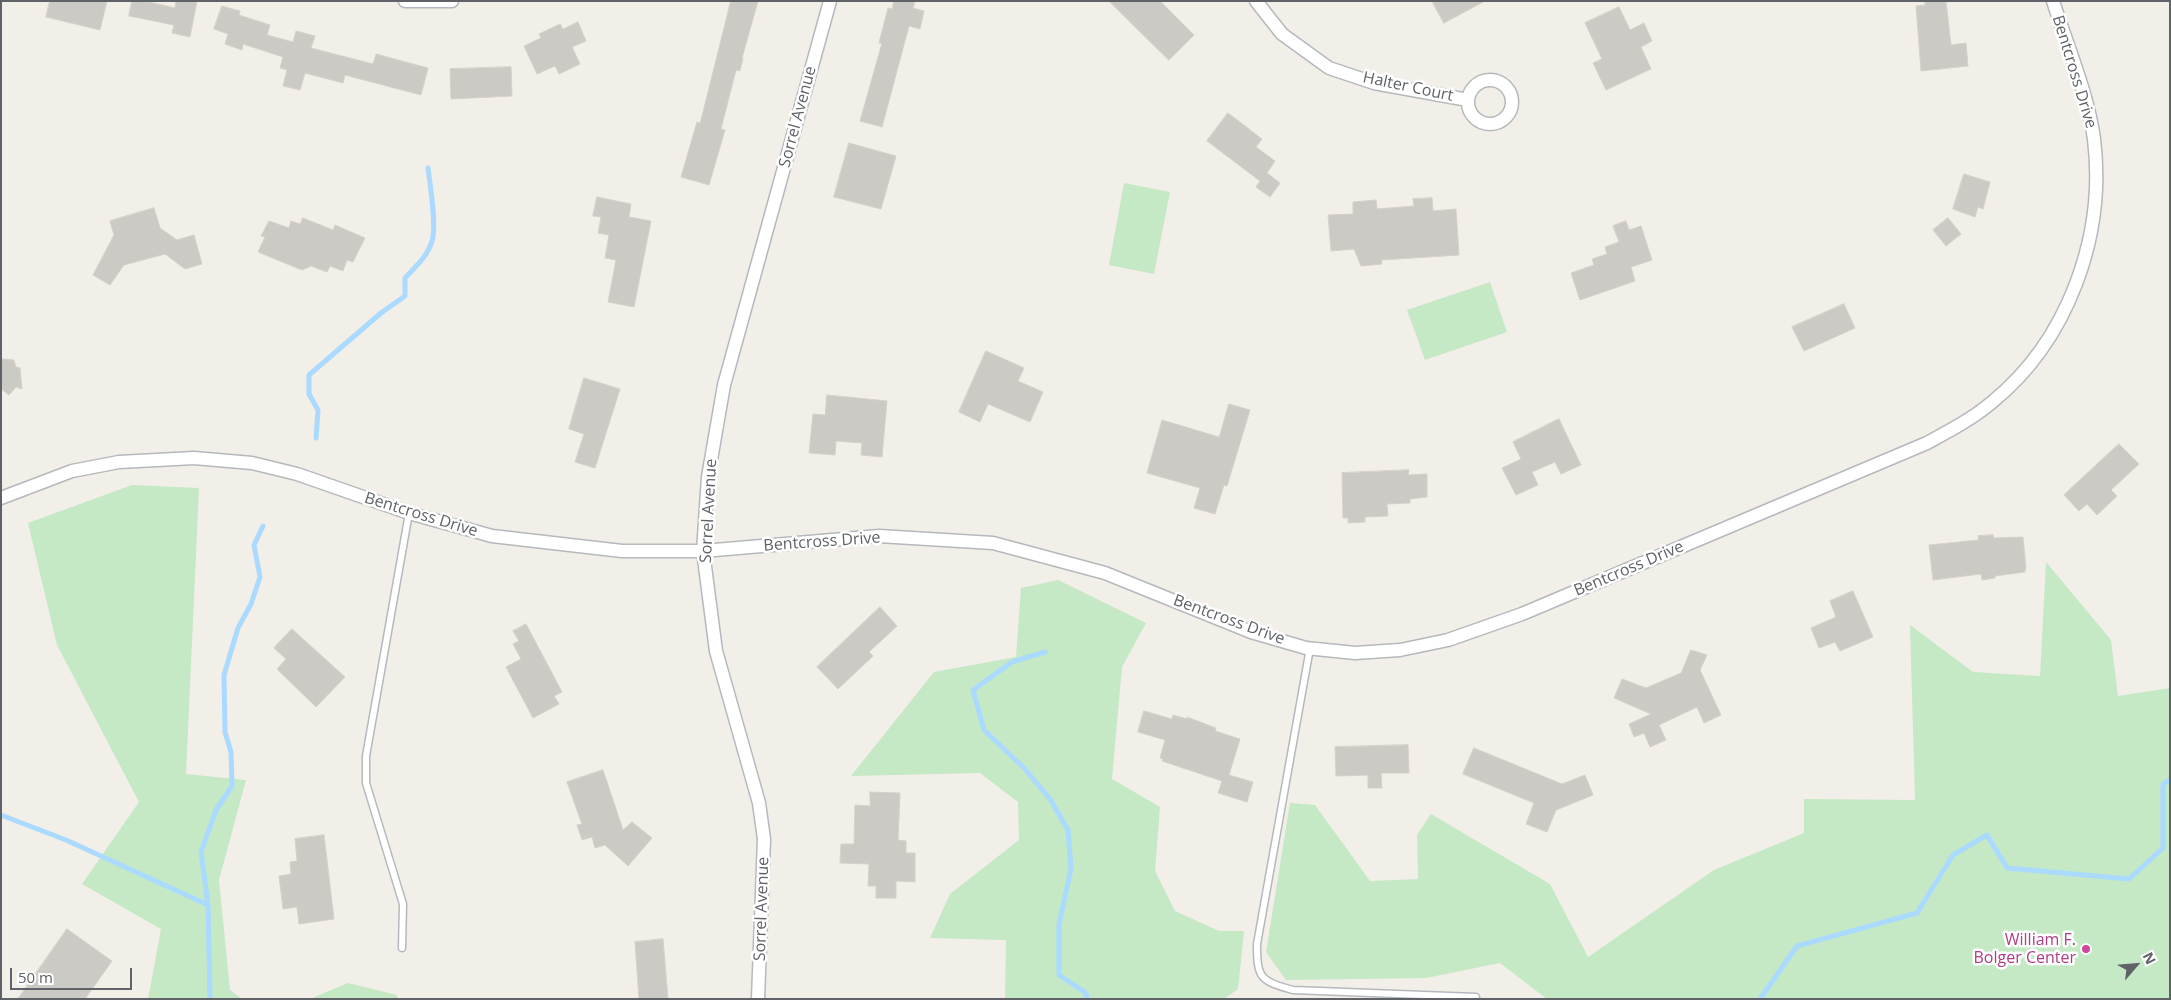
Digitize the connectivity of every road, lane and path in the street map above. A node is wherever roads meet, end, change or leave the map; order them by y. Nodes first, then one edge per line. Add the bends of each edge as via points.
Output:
1 (405, 1) edge
2 (452, 1) edge
3 (830, 1) edge
4 (1256, 1) edge
5 (2053, 1) edge
6 (1468, 100) dead end
7 (1, 498) edge
8 (409, 513) junction
9 (704, 551) junction
10 (1310, 648) junction
11 (402, 948) dead end
12 (1476, 998) edge
13 (758, 999) edge

1 - 2 street
3 - 9 street, Sorrel Avenue via 724,385 708,477
4 - 6 street, Halter Court via 1282,34 1329,68 1374,83
5 - 10 street, Bentcross Drive via 2094,138 2097,183 2090,239 2072,297 2043,346 2017,379 1991,403 1927,443 1487,626 1448,640 1400,650 1355,653
7 - 8 street, Bentcross Drive via 72,471 119,462 194,458 252,463 297,474
8 - 9 street, Bentcross Drive via 492,536 622,551
8 - 11 lane via 366,756 366,783 403,904
9 - 10 street, Bentcross Drive via 879,536 993,543 1105,573 1251,632
9 - 13 street, Sorrel Avenue via 716,651 759,803 764,839
10 - 12 lane via 1257,944 1257,963 1262,976 1270,984 1293,990

